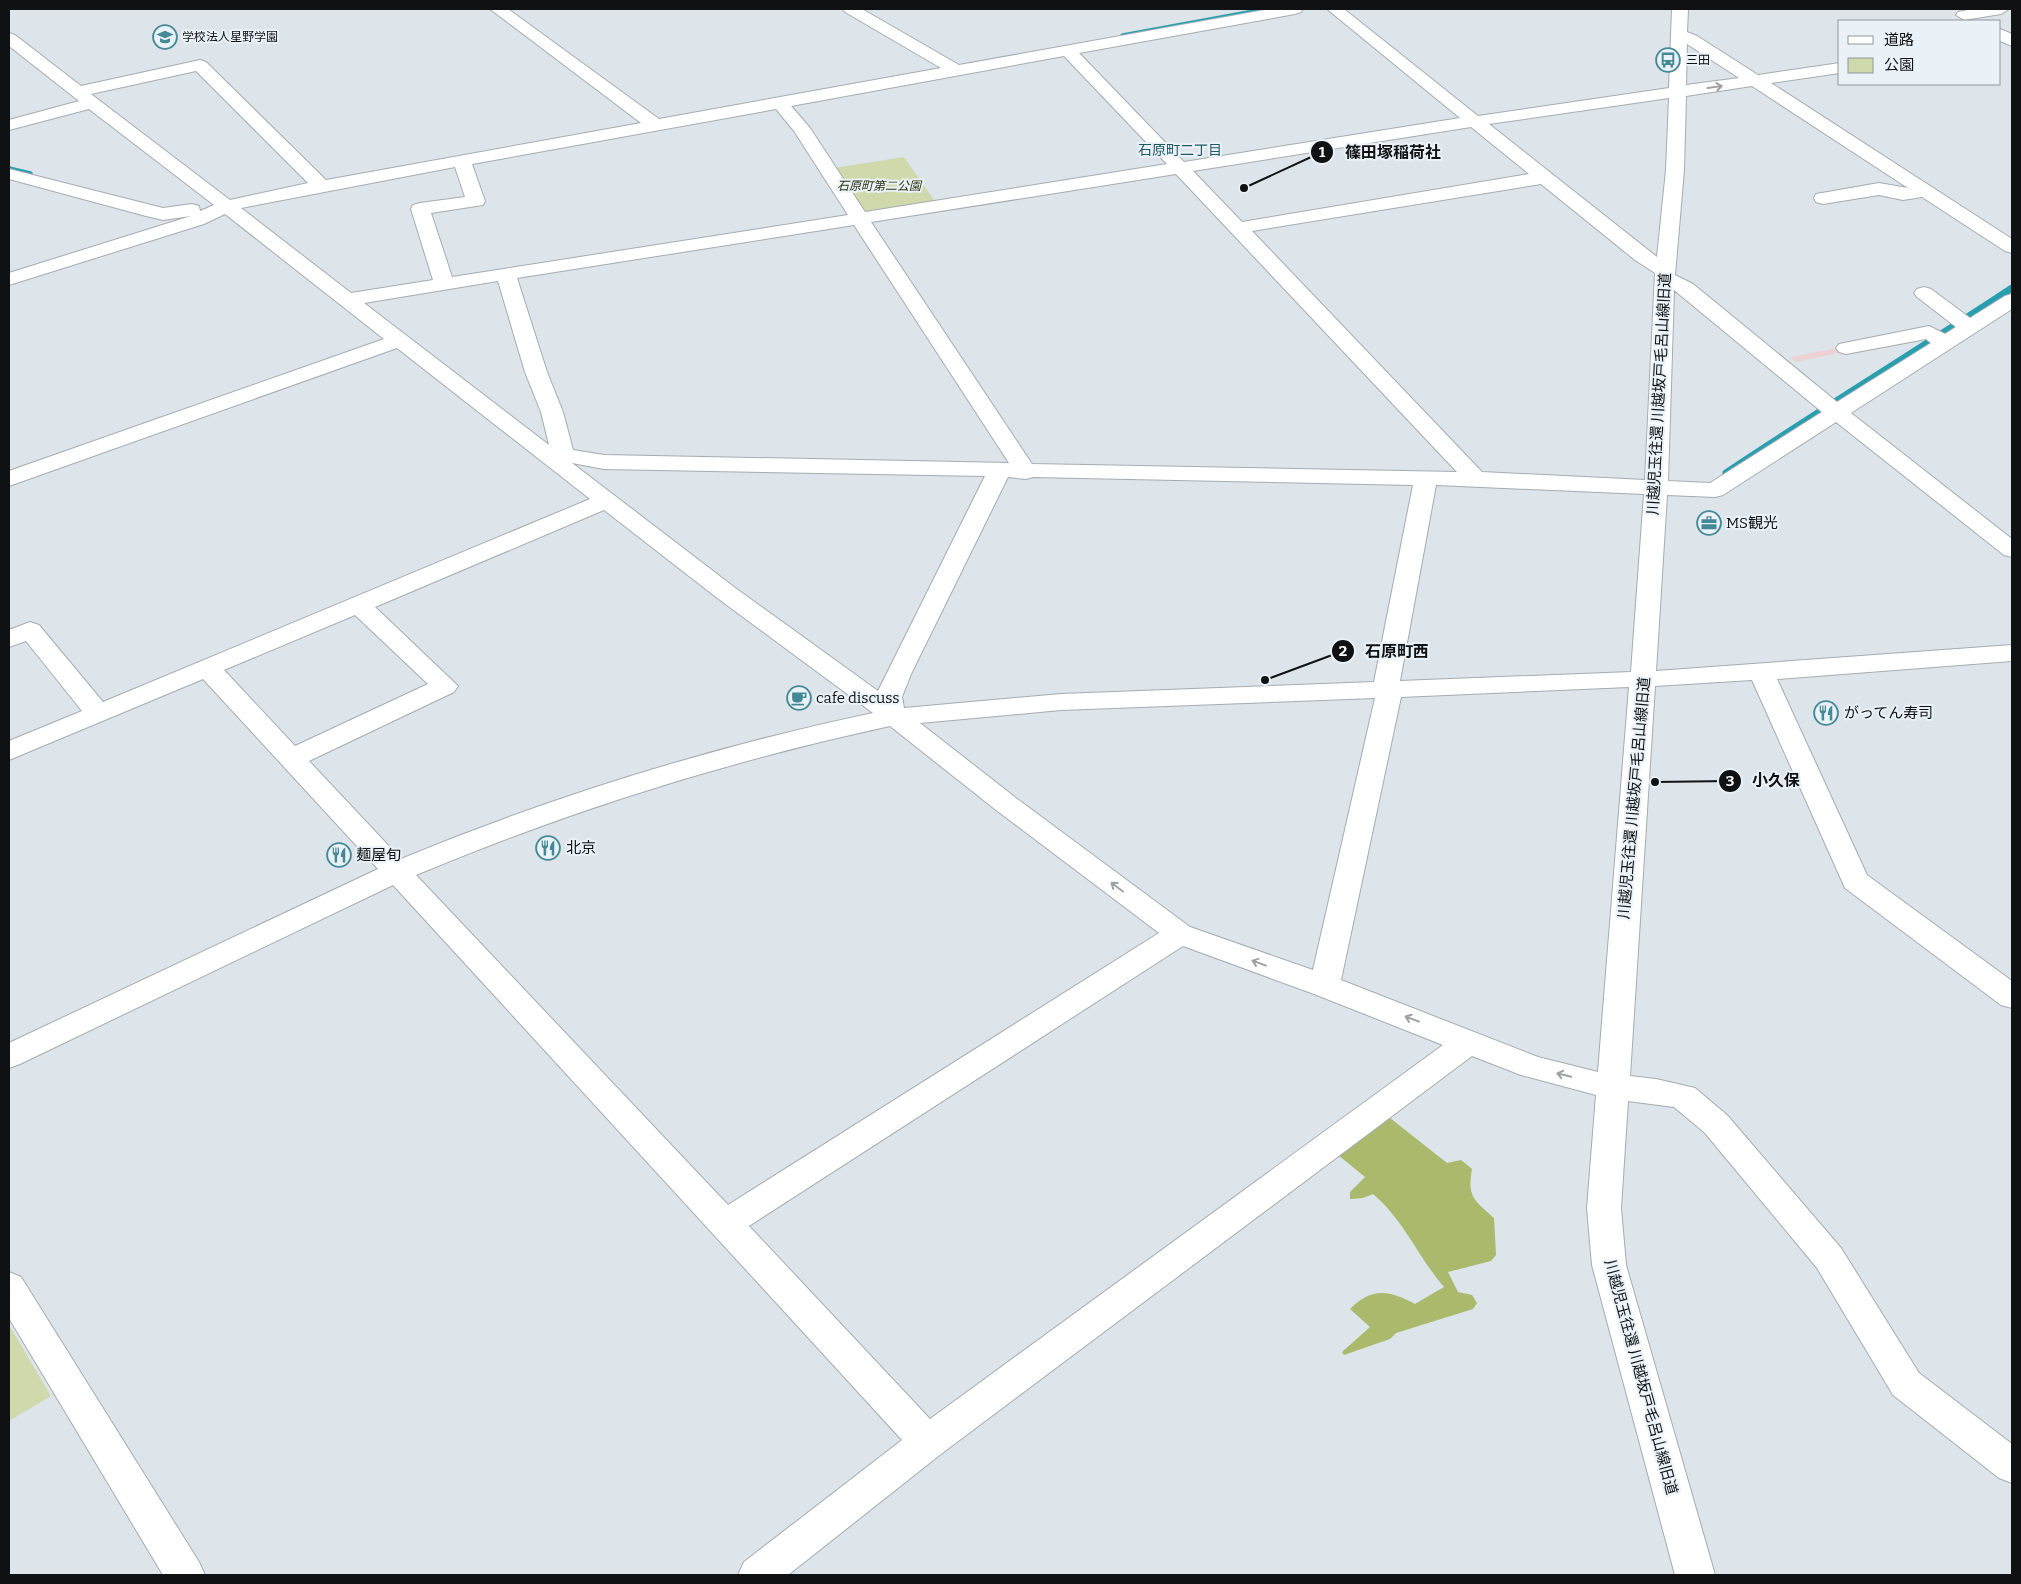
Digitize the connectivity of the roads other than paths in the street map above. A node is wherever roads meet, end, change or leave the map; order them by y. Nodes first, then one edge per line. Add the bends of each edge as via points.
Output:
1 (498, 9) edge
2 (851, 9) edge
3 (1202, 9) edge
4 (1295, 9) edge
5 (1335, 9) edge
6 (2001, 9) edge
7 (1965, 15) edge
8 (1228, 22) junction
9 (1680, 22) edge
10 (2001, 35) edge
11 (9, 38) edge
12 (2012, 41) edge
13 (1066, 49) junction
14 (1838, 68) edge
15 (955, 70) junction
16 (1754, 81) junction
17 (80, 91) junction
18 (1676, 92) junction
19 (94, 102) junction
20 (780, 103) junction
21 (1477, 121) junction
22 (9, 125) edge
23 (655, 125) junction
24 (462, 160) junction
25 (1181, 168) junction
26 (9, 174) edge
27 (1547, 177) junction
28 (321, 185) junction
29 (1923, 191) junction
30 (1823, 198) dead end
31 (227, 206) junction
32 (860, 218) junction
33 (1238, 228) junction
34 (2012, 247) edge
35 (505, 273) junction
36 (1665, 274) junction
37 (9, 279) edge
38 (444, 283) junction
39 (1924, 293) dead end
40 (348, 300) junction
41 (2012, 300) edge
42 (1970, 327) junction
43 (400, 340) junction
44 (1946, 343) junction
45 (1846, 348) dead end
46 (1836, 412) junction
47 (557, 456) junction
48 (999, 471) junction
49 (1026, 472) junction
50 (1426, 478) junction
51 (9, 479) edge
52 (1476, 479) junction
53 (1656, 486) junction
54 (608, 500) junction
55 (2012, 550) edge
56 (359, 605) junction
57 (9, 639) edge
58 (2012, 653) edge
59 (208, 669) junction
60 (1762, 673) junction
61 (1643, 680) junction
62 (1387, 689) junction
63 (99, 714) junction
64 (892, 717) junction
65 (9, 751) edge
66 (292, 758) junction
67 (398, 871) junction
68 (1180, 934) junction
69 (1325, 986) junction
70 (2012, 997) edge
71 (1469, 1042) junction
72 (9, 1056) edge
73 (1611, 1087) junction
74 (725, 1224) junction
75 (9, 1287) edge
76 (928, 1442) junction
77 (2012, 1466) edge
78 (773, 1571) edge
79 (185, 1575) edge
80 (1695, 1575) edge

1 - 23 street
2 - 15 street
3 - 8 street
4 - 8 street
5 - 21 street
6 - 7 street
8 - 13 street
9 - 16 street via 1692,39
9 - 18 street, 川越児玉往還 川越坂戸毛呂山線旧道
10 - 12 street
11 - 17 street
13 - 15 street
13 - 25 street
14 - 16 street
15 - 20 street
18 -> 16 street
16 - 29 street
17 - 19 street
17 - 28 street via 200,65
18 - 21 street
18 - 36 street, 川越児玉往還 川越坂戸毛呂山線旧道 via 1675,170
19 - 22 street
19 - 31 street
20 - 23 street
20 - 32 street
21 - 25 street
21 - 27 street
23 - 24 street
24 - 28 street
24 - 38 street via 476,201 420,209
25 - 32 street
25 - 33 street
26 - 31 street via 163,214
27 - 33 street
27 - 36 street
28 - 31 street
29 - 30 street via 1902,194 1879,189
29 - 34 street
31 - 37 street via 197,220
31 - 40 street
32 - 35 street
32 - 49 street
33 - 52 street
35 - 38 street
35 - 47 street via 552,412
36 - 46 street
36 - 53 street, 川越児玉往還 川越坂戸毛呂山線旧道
38 - 40 street
39 - 42 street
40 - 43 street
41 - 42 street
42 - 44 street
43 - 47 street
43 - 51 street
44 - 45 street via 1929,332
44 - 46 street
46 - 53 street via 1715,490
46 - 55 street
47 - 48 street via 604,462
47 - 54 street
48 - 49 street
48 - 64 street via 898,674 889,697
49 - 50 street
50 - 52 street
50 - 62 street
52 - 53 street
53 - 61 street, 川越児玉往還 川越坂戸毛呂山線旧道
54 - 56 street
54 - 64 street via 725,592 848,680
56 - 59 street
56 - 66 street via 445,686
57 - 63 street via 30,630
58 - 60 street
59 - 63 street
59 - 66 street
60 - 61 street
60 - 70 street via 1855,881
61 - 62 street
61 - 73 street, 川越児玉往還 川越坂戸毛呂山線旧道
62 - 64 street via 1061,702
62 - 69 street
63 - 65 street
64 - 67 street via 808,736 574,803
68 -> 64 street
66 - 67 street
67 - 72 street
67 - 74 street
69 -> 68 street
68 - 74 street
71 -> 69 street
73 -> 71 street via 1532,1067
71 - 76 street
73 - 77 street via 1684,1097 1716,1124 1829,1258 1906,1384
73 - 80 street, 川越児玉往還 川越坂戸毛呂山線旧道 via 1604,1208 1609,1265
74 - 76 street
75 - 79 street
76 - 78 street

